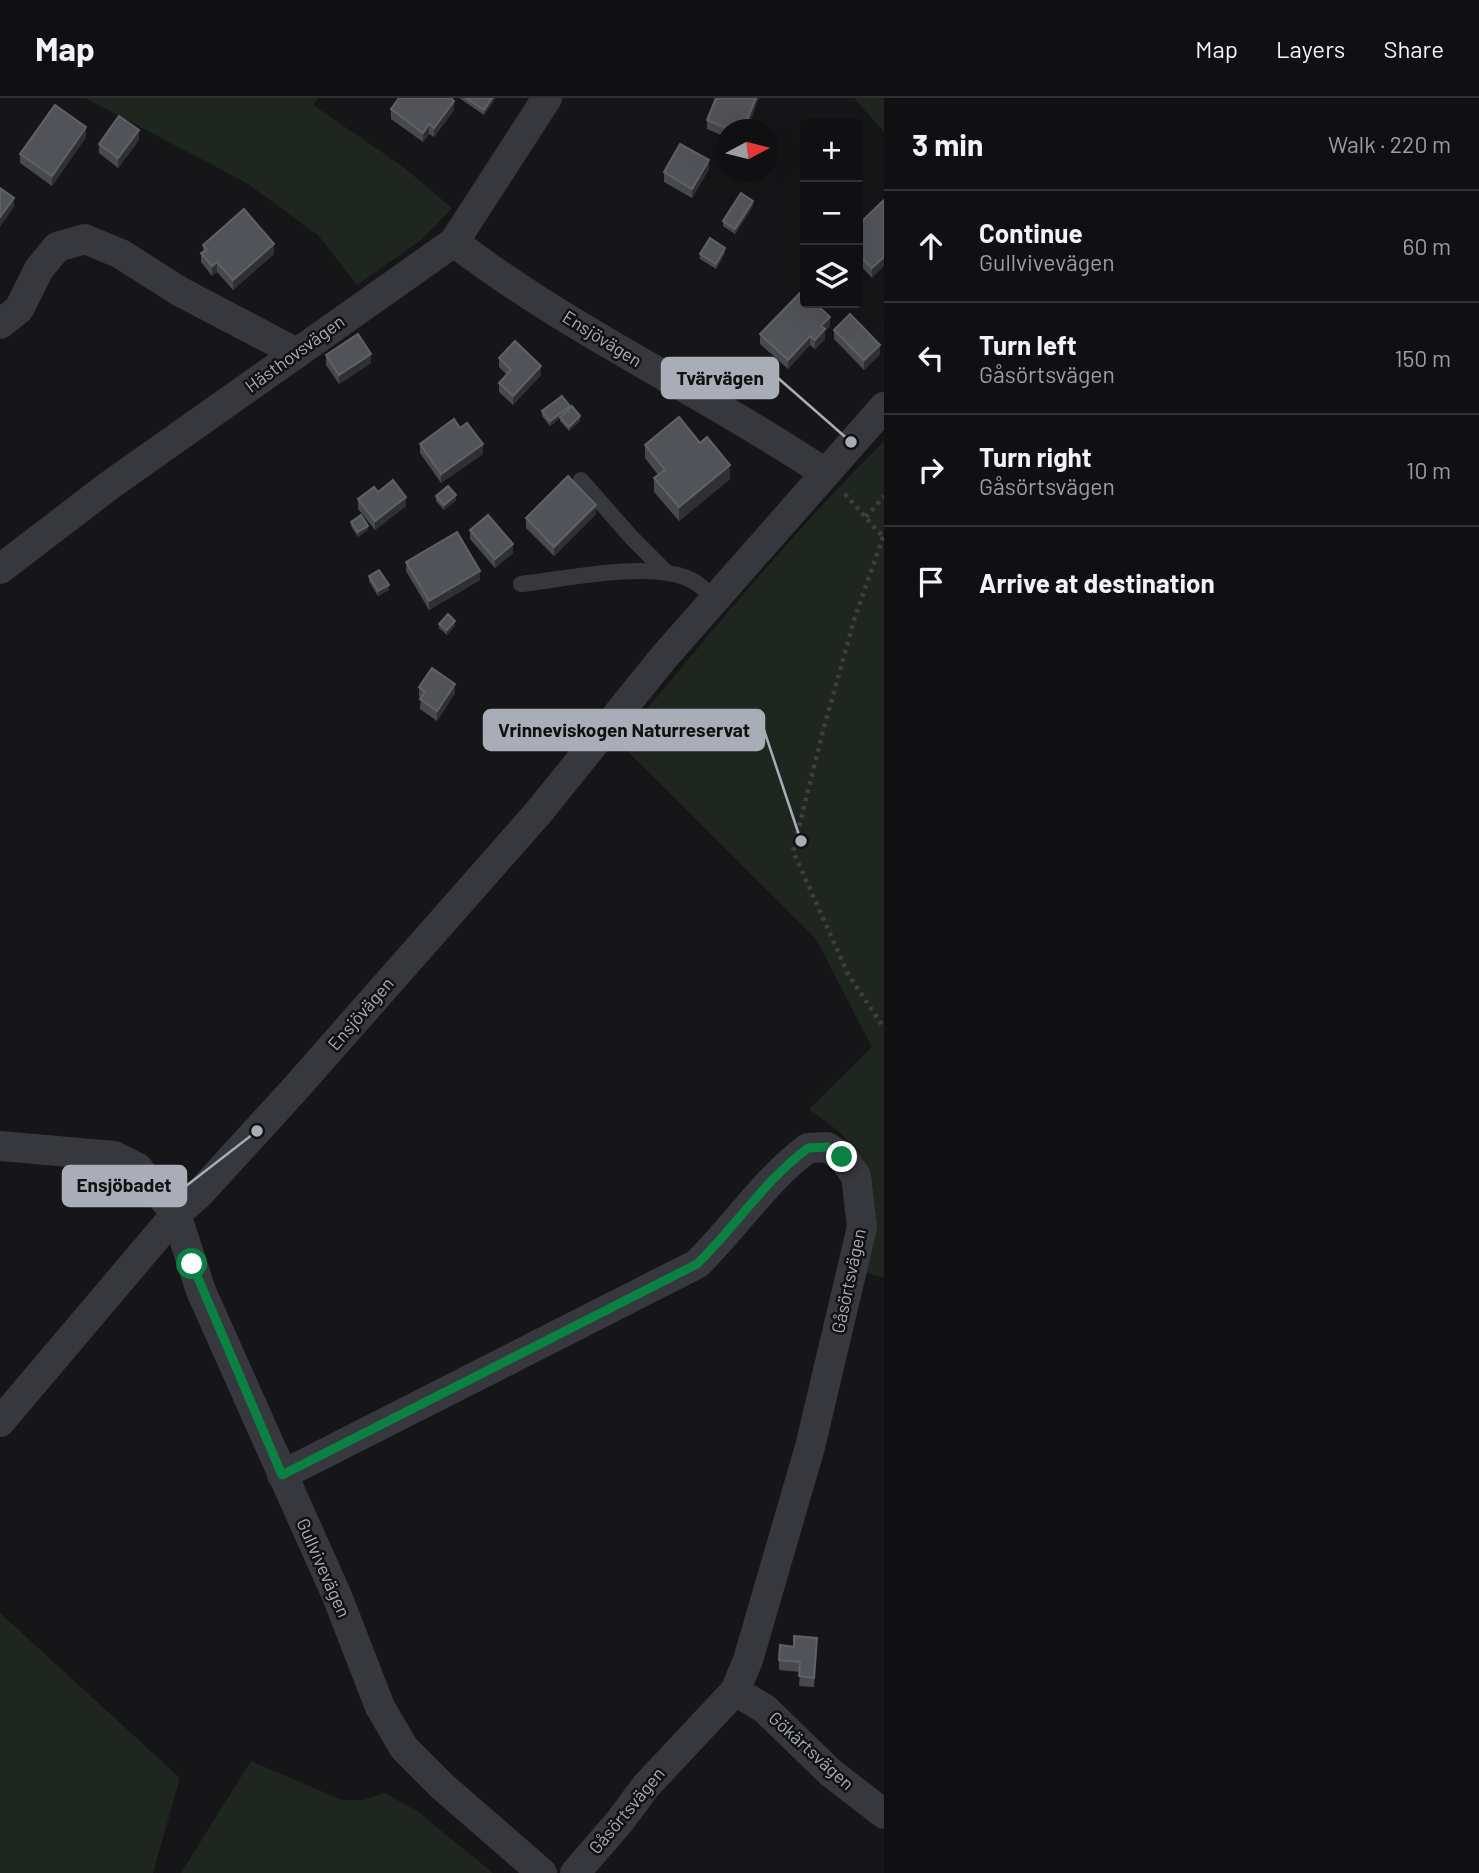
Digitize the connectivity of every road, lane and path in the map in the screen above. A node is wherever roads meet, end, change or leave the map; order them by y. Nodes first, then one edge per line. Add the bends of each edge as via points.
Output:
1 (547, 98) edge
2 (454, 242) junction
3 (0, 324) edge
4 (297, 353) junction
5 (884, 407) edge
6 (825, 473) junction
7 (581, 480) dead end
8 (884, 496) edge
9 (866, 517) junction
10 (884, 537) edge
11 (0, 569) edge
12 (666, 572) junction
13 (521, 584) dead end
14 (715, 599) junction
15 (884, 1028) edge
16 (0, 1146) edge
17 (176, 1214) junction
18 (0, 1422) edge
19 (282, 1475) junction
20 (735, 1691) junction
21 (884, 1814) edge
22 (542, 1873) edge
23 (575, 1873) edge

1 - 2 street, Hästhovsvägen
2 - 4 street, Hästhovsvägen
2 - 6 street, Ensjövägen via 500,276
3 - 4 street via 19,309 38,269 57,247 85,239 121,254 179,291
4 - 11 street, Hästhovsvägen
5 - 6 street, Ensjövägen
6 - 9 path
6 - 14 street, Ensjövägen
7 - 12 lane
8 - 9 path
9 - 10 path
10 - 15 path via 855,617 793,851 848,974
12 - 13 lane
12 - 14 lane via 701,586
14 - 17 street, Ensjövägen via 538,813 285,1100
16 - 17 street via 114,1156 138,1168
17 - 18 street, Ensjövägen
17 - 19 street, Gullvivevägen via 201,1290
19 - 20 street, Gåsörtsvägen via 697,1264 795,1157 808,1148 827,1147 856,1175 862,1227 810,1447
19 - 22 street, Gullvivevägen via 337,1596 380,1707 404,1748
20 - 21 street, Gökärtsvägen via 765,1709 831,1773
20 - 23 street, Gåsörtsvägen via 646,1786

